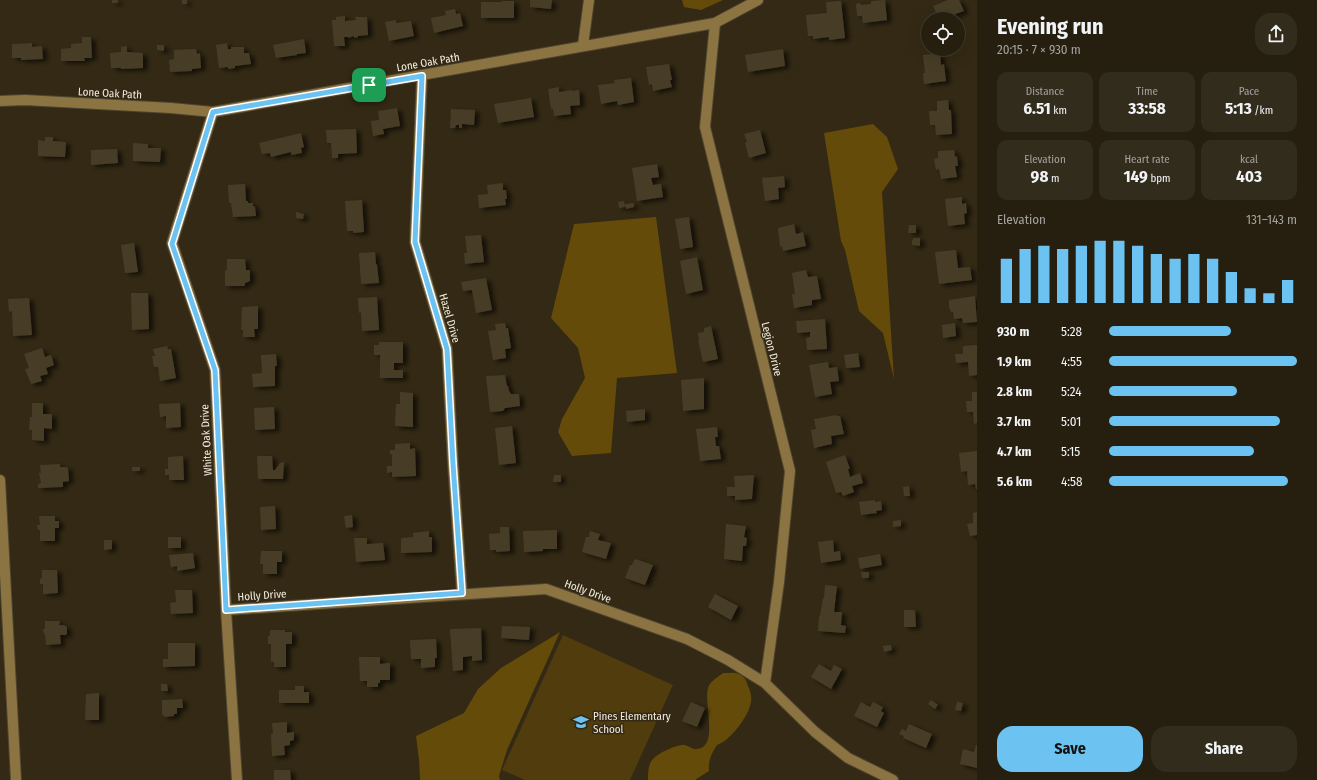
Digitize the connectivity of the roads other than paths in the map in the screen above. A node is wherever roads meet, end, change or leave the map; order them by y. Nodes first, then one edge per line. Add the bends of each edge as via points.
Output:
1 (590, 0) edge
2 (758, 0) edge
3 (715, 23) junction
4 (583, 45) junction
5 (422, 76) junction
6 (0, 101) edge
7 (213, 112) junction
8 (0, 480) edge
9 (462, 593) junction
10 (226, 610) junction
11 (765, 683) junction
12 (16, 780) edge
13 (237, 780) edge
14 (893, 780) edge

1 - 4 street
2 - 3 street, Lone Oak Path
3 - 4 street, Lone Oak Path
3 - 11 street, Legion Drive via 705,127 790,471 779,582
4 - 5 street, Lone Oak Path
5 - 7 street, Lone Oak Path
5 - 9 street, Hazel Drive via 415,242 447,349
6 - 7 street, Lone Oak Path via 25,100
7 - 10 street, White Oak Drive via 172,244 215,370
8 - 12 street
9 - 10 street, Holly Drive
9 - 11 street, Holly Drive via 546,589 687,639
10 - 13 street, White Oak Drive
11 - 14 street, Holly Drive via 814,732 848,758

